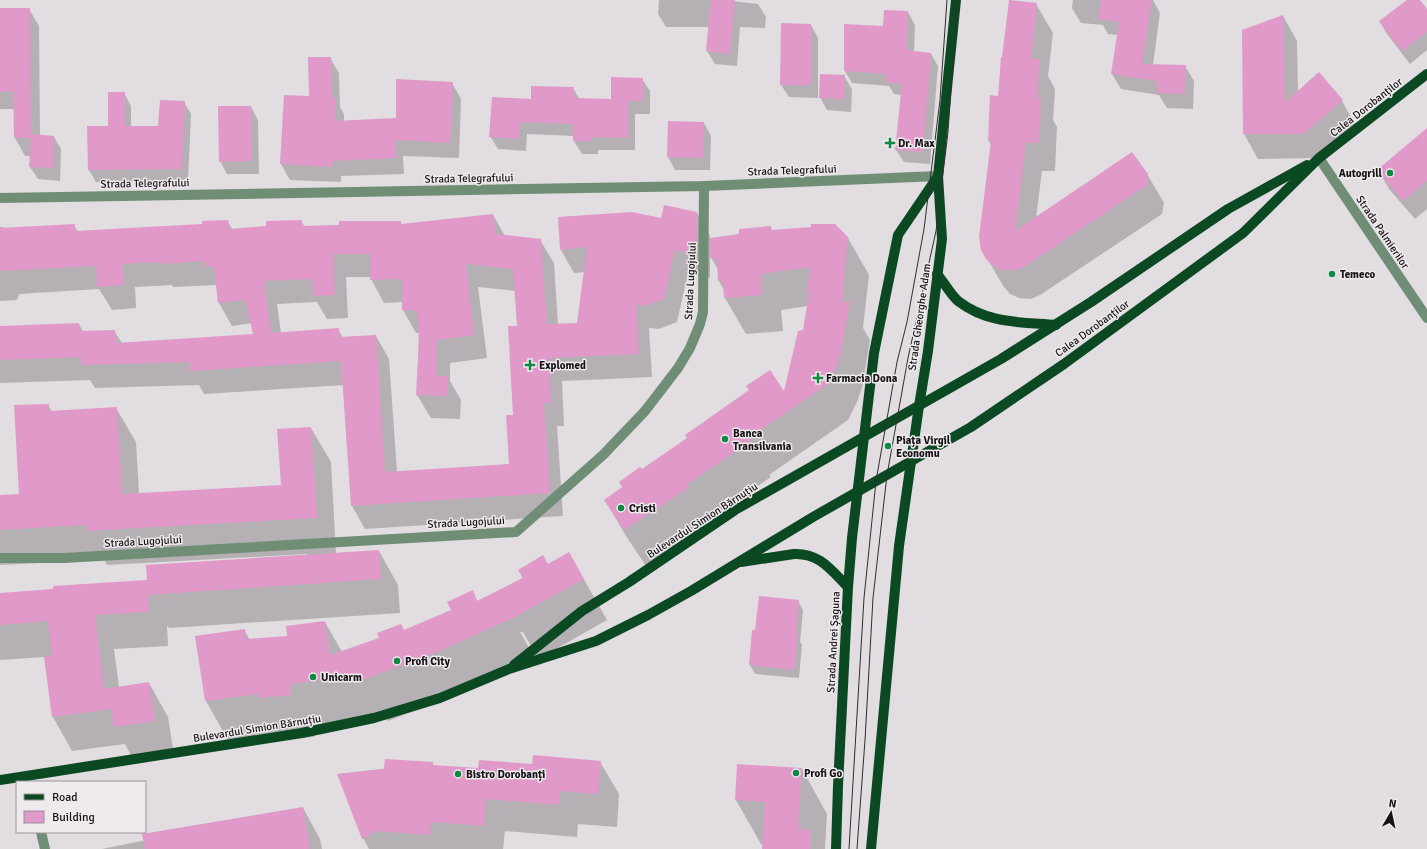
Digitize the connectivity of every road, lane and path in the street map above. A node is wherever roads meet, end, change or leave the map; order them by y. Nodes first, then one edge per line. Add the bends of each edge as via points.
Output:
1 (956, 0) edge
2 (1427, 74) edge
3 (1319, 158) junction
4 (938, 176) junction
5 (704, 186) junction
6 (0, 198) edge
7 (937, 274) junction
8 (1427, 318) edge
9 (1056, 325) junction
10 (918, 406) junction
11 (865, 437) junction
12 (911, 461) junction
13 (858, 491) junction
14 (0, 558) edge
15 (736, 562) junction
16 (848, 587) junction
17 (509, 669) junction
18 (28, 779) edge
19 (0, 780) edge
20 (41, 833) edge
21 (45, 849) edge
22 (836, 849) edge
23 (871, 849) edge

1 - 4 main road, Strada Gheorghe Adam
2 - 3 main road, Calea Dorobanților
3 - 8 street, Strada Palmierilor
3 - 9 main road, Calea Dorobanților via 1228,209
3 - 12 main road, Calea Dorobanților via 1236,238 1064,364 971,427
4 - 5 street, Strada Telegrafului
4 - 7 main road, Strada Gheorghe Adam via 942,239
4 - 11 main road, Strada Gheorghe Adam via 898,235 874,353
5 - 6 street, Strada Telegrafului
5 - 14 street, Strada Lugojului via 702,312 690,348 645,411 614,444 516,532 64,558
7 - 9 main road via 957,300 983,316 999,320
7 - 10 main road, Strada Gheorghe Adam via 928,351
9 - 10 main road, Calea Dorobanților
10 - 11 main road, Bulevardul Simion Bărnuțiu
10 - 12 main road, Strada Gheorghe Adam
11 - 13 main road, Strada Andrei Șaguna
11 - 17 main road, Bulevardul Simion Bărnuțiu via 735,510 582,611
12 - 13 main road, Calea Dorobanților
12 - 23 main road via 899,546
13 - 15 main road, Bulevardul Simion Bărnuțiu
13 - 16 main road, Strada Andrei Șaguna
15 - 16 main road via 794,554 815,556
15 - 17 main road, Bulevardul Simion Bărnuțiu via 685,594 596,641
16 - 22 main road, Strada Andrei Șaguna
17 - 18 main road, Bulevardul Simion Bărnuțiu via 440,698 374,718 302,733
18 - 19 main road, Bulevardul Simion Bărnuțiu
20 - 21 street

